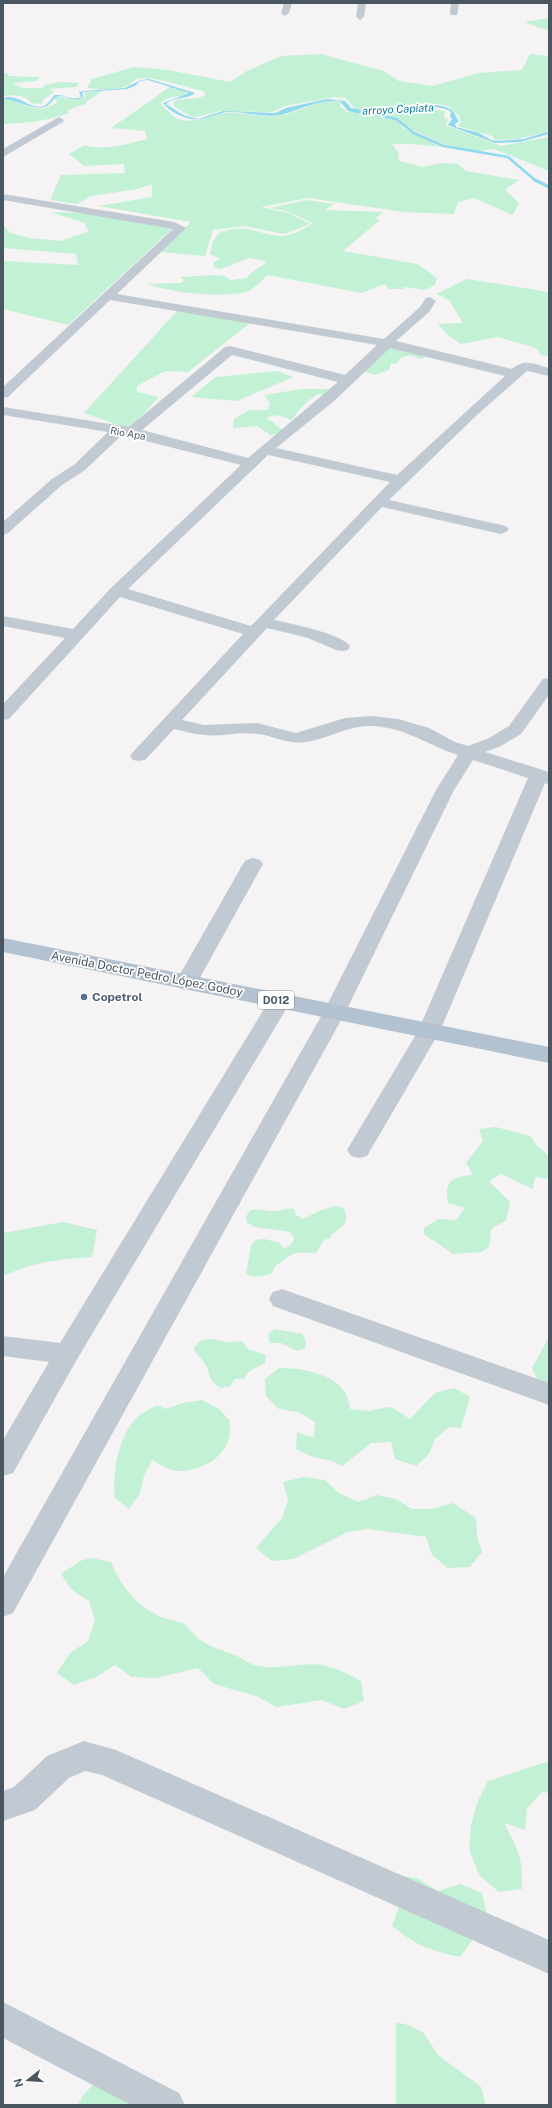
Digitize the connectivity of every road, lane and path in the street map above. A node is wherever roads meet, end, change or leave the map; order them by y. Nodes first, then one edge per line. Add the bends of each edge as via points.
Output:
1 (288, 3) edge
2 (362, 3) edge
3 (455, 3) edge
4 (285, 13) dead end
5 (454, 13) dead end
6 (360, 17) dead end
7 (59, 120) dead end
8 (3, 154) edge
9 (3, 197) edge
10 (107, 296) junction
11 (430, 301) dead end
12 (270, 323) junction
13 (239, 341) junction
14 (387, 343) junction
15 (549, 372) edge
16 (515, 374) junction
17 (348, 380) junction
18 (9, 382) edge
19 (3, 394) edge
20 (3, 411) edge
21 (125, 431) junction
22 (265, 450) junction
23 (251, 463) junction
24 (400, 480) junction
25 (379, 502) junction
26 (501, 528) dead end
27 (3, 530) edge
28 (117, 591) junction
29 (3, 621) edge
30 (259, 627) junction
31 (76, 636) junction
32 (342, 646) dead end
33 (549, 683) edge
34 (3, 715) edge
35 (170, 723) junction
36 (469, 752) junction
37 (139, 756) dead end
38 (544, 777) edge
39 (253, 864) dead end
40 (3, 945) edge
41 (186, 983) junction
42 (280, 1001) junction
43 (334, 1013) junction
44 (429, 1031) junction
45 (549, 1055) edge
46 (359, 1150) dead end
47 (282, 1299) dead end
48 (3, 1346) edge
49 (67, 1354) junction
50 (549, 1394) edge
51 (3, 1465) edge
52 (3, 1604) edge
53 (3, 1806) edge
54 (549, 1957) edge
55 (3, 2019) edge
56 (167, 2105) edge

1 - 4 street
2 - 6 street
3 - 5 street
7 - 8 street
9 - 10 street via 180,228
10 - 12 street
10 - 18 street
11 - 14 street via 425,309
12 - 13 street
12 - 14 street
13 - 17 street
13 - 21 street
14 - 16 street
14 - 17 street
15 - 16 street via 524,366
16 - 24 street
17 - 22 street via 330,398
18 - 19 street
20 - 21 street, Rio Apa
21 - 23 street, Rio Apa
21 - 27 street via 57,482
22 - 23 street
22 - 24 street
23 - 28 street
24 - 25 street
25 - 26 street
25 - 30 street
28 - 30 street
28 - 31 street
29 - 31 street
30 - 32 street via 310,633
30 - 35 street
31 - 34 street
33 - 36 street via 515,730
35 - 36 street via 204,730 257,728 296,738 345,723 372,721 398,724
35 - 37 street
36 - 38 street
36 - 43 street via 445,790
38 - 44 street
39 - 41 street
40 - 41 main road, Avenida Doctor Pedro López Godoy / D012
41 - 42 main road, Avenida Doctor Pedro López Godoy / D012
42 - 43 main road, Avenida Doctor Pedro López Godoy / D012
42 - 49 street
43 - 44 main road, Avenida Doctor Pedro López Godoy / D012
43 - 52 street
44 - 45 main road, Avenida Doctor Pedro López Godoy / D012
44 - 46 street
47 - 50 street
48 - 49 street
49 - 51 street
53 - 54 street via 24,1799 58,1767 84,1756 105,1761
55 - 56 street

